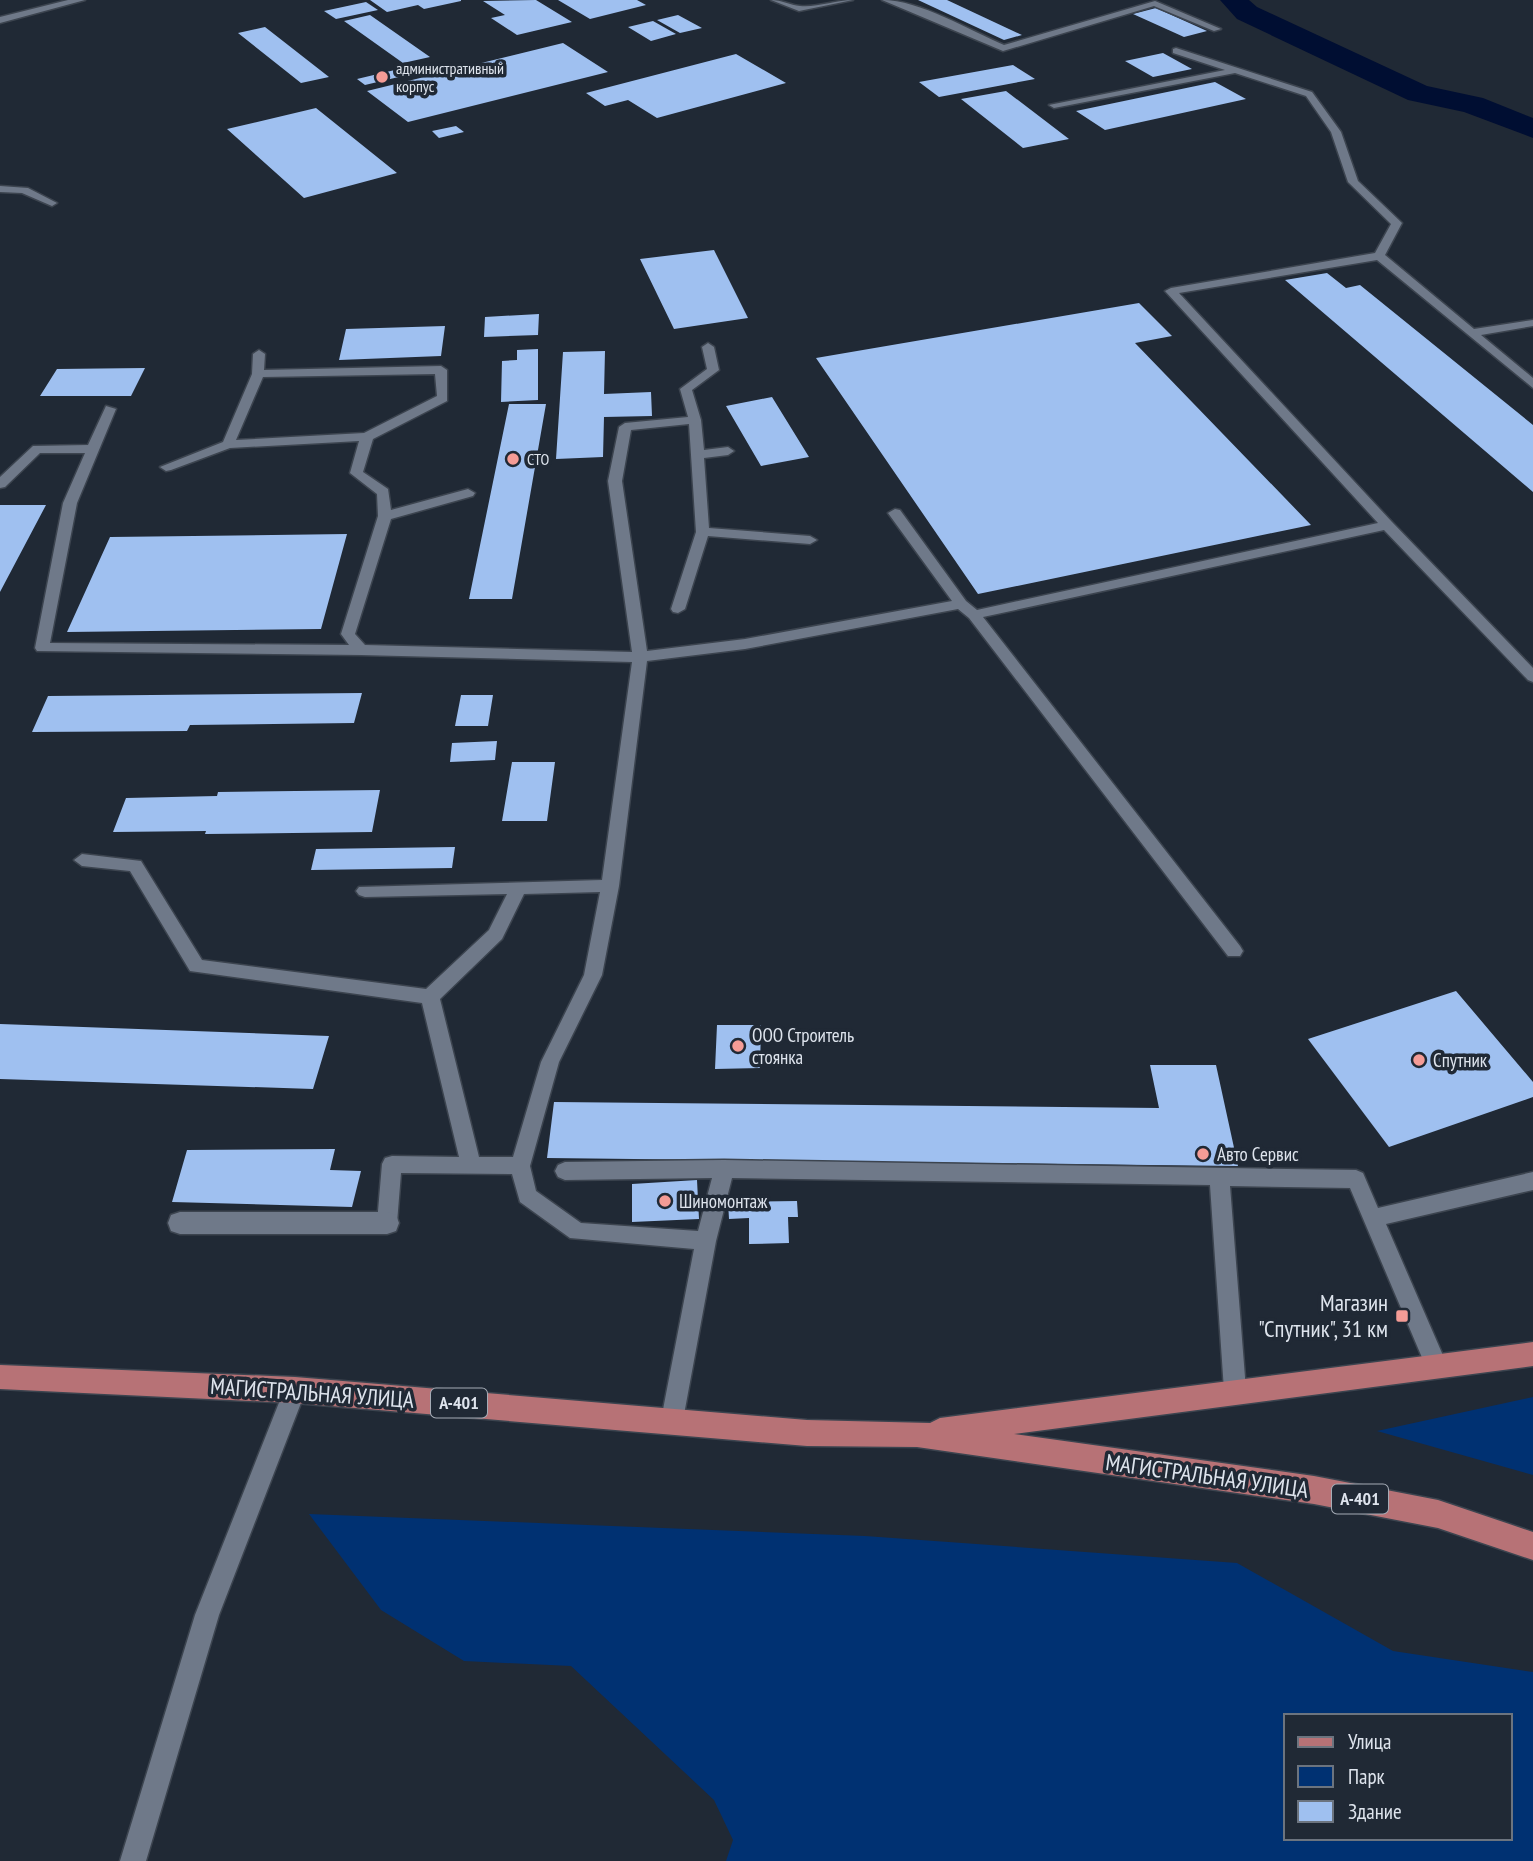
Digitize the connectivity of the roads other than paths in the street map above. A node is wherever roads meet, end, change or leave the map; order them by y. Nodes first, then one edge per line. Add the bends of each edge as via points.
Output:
1 (80, 0) edge
2 (775, 0) edge
3 (849, 0) edge
4 (886, 0) edge
5 (0, 20) edge
6 (1217, 29) dead end
7 (1176, 51) dead end
8 (1240, 70) junction
9 (1054, 105) dead end
10 (0, 189) edge
11 (52, 203) dead end
12 (1379, 257) junction
13 (1533, 323) edge
14 (1472, 333) junction
15 (708, 347) dead end
16 (259, 354) dead end
17 (258, 374) junction
18 (1533, 384) edge
19 (110, 409) dead end
20 (695, 420) junction
21 (367, 437) junction
22 (228, 444) junction
23 (93, 449) junction
24 (728, 451) dead end
25 (698, 455) junction
26 (166, 467) dead end
27 (0, 484) edge
28 (468, 493) dead end
29 (895, 513) dead end
30 (385, 516) junction
31 (1387, 525) junction
32 (703, 532) junction
33 (810, 540) dead end
34 (678, 609) dead end
35 (968, 610) junction
36 (361, 650) junction
37 (640, 657) junction
38 (1533, 677) edge
39 (82, 860) dead end
40 (610, 886) junction
41 (519, 887) junction
42 (365, 891) dead end
43 (1234, 951) dead end
44 (430, 997) junction
45 (471, 1165) junction
46 (520, 1166) junction
47 (724, 1169) junction
48 (565, 1171) dead end
49 (1219, 1177) junction
50 (1533, 1181) edge
51 (1373, 1218) junction
52 (180, 1223) dead end
53 (387, 1223) joint
54 (706, 1241) junction
55 (1533, 1354) edge
56 (1437, 1367) junction
57 (0, 1377) edge
58 (295, 1390) junction
59 (1236, 1390) junction
60 (672, 1420) junction
61 (917, 1434) junction
62 (1533, 1546) edge
63 (133, 1861) edge

1 - 5 street
2 - 3 lane via 799,9
4 - 6 lane via 1003,48 1155,3
7 - 8 lane
8 - 9 lane
8 - 12 lane via 1309,93 1336,132 1353,182 1397,223
10 - 11 lane via 24,190
12 - 14 lane
12 - 31 lane via 1171,291
13 - 14 lane
14 - 18 lane
15 - 20 lane via 713,370 686,389
16 - 17 lane
17 - 21 lane via 441,370 443,398
17 - 22 lane
19 - 23 lane
20 - 25 lane
20 - 37 lane via 625,427 615,481
21 - 22 lane
21 - 30 lane via 356,473 383,492
22 - 26 lane
23 - 27 lane via 37,449
23 - 36 lane via 70,503 42,648
24 - 25 lane
25 - 32 lane
28 - 30 lane
29 - 35 lane
30 - 36 lane via 348,634
31 - 35 lane
31 - 38 lane
32 - 33 lane
32 - 34 lane
35 - 37 lane
35 - 43 lane
36 - 37 lane
37 - 40 lane
39 - 44 lane via 135,865 196,967
40 - 41 lane
40 - 46 lane via 593,975 550,1062
41 - 42 lane
41 - 44 lane via 496,934
44 - 45 lane
45 - 46 lane
45 - 53 lane via 393,1164
46 - 54 lane via 527,1196 578,1231
47 - 48 lane
47 - 49 lane
47 - 54 lane
49 - 51 lane via 1356,1179
49 - 59 lane
50 - 51 lane
51 - 56 lane
52 - 53 street
54 - 60 lane
55 - 56 main road, МАГИСТРАЛЬНАЯ УЛИЦА / А-401
56 - 59 main road, МАГИСТРАЛЬНАЯ УЛИЦА / А-401
57 - 58 main road, МАГИСТРАЛЬНАЯ УЛИЦА / А-401
58 - 60 main road, МАГИСТРАЛЬНАЯ УЛИЦА / А-401
58 - 63 lane via 207,1615
59 - 61 main road, МАГИСТРАЛЬНАЯ УЛИЦА / А-401
60 - 61 main road, МАГИСТРАЛЬНАЯ УЛИЦА / А-401 via 807,1433
61 - 62 main road, МАГИСТРАЛЬНАЯ УЛИЦА / А-401 via 1314,1490 1438,1514

